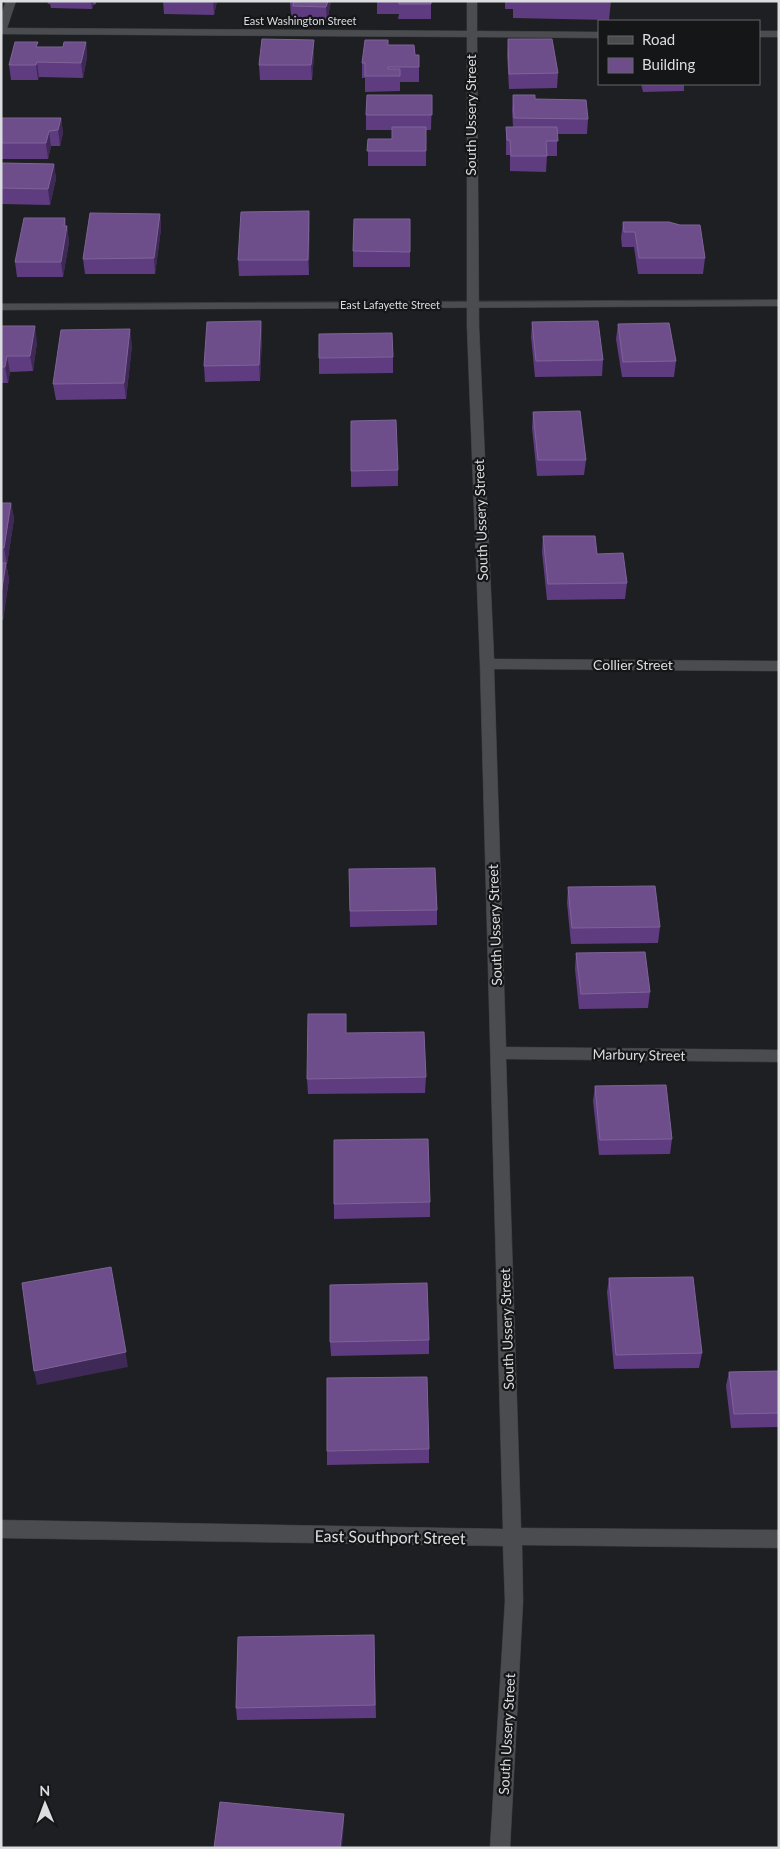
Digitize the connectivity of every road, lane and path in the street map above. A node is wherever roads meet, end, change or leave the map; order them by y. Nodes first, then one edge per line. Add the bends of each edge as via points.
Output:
1 (11, 1) edge
2 (472, 1) edge
3 (1, 32) edge
4 (598, 34) edge
5 (760, 34) edge
6 (779, 34) edge
7 (471, 35) junction
8 (779, 303) edge
9 (473, 305) junction
10 (1, 307) edge
11 (487, 664) junction
12 (779, 666) edge
13 (499, 1053) junction
14 (779, 1056) edge
15 (1, 1529) edge
16 (512, 1537) junction
17 (779, 1540) edge
18 (500, 1848) edge

1 - 3 street
2 - 7 street, South Ussery Street
3 - 7 street, East Washington Street
4 - 7 street, East Washington Street
5 - 6 street
7 - 9 street, South Ussery Street
8 - 9 street, East Lafayette Street
9 - 10 street, East Lafayette Street
9 - 11 street, South Ussery Street
11 - 12 street, Collier Street
11 - 13 street, South Ussery Street
13 - 14 street, Marbury Street
13 - 16 street, South Ussery Street
15 - 16 street, East Southport Street
16 - 17 street, East Southport Street
16 - 18 street, South Ussery Street via 514,1601

